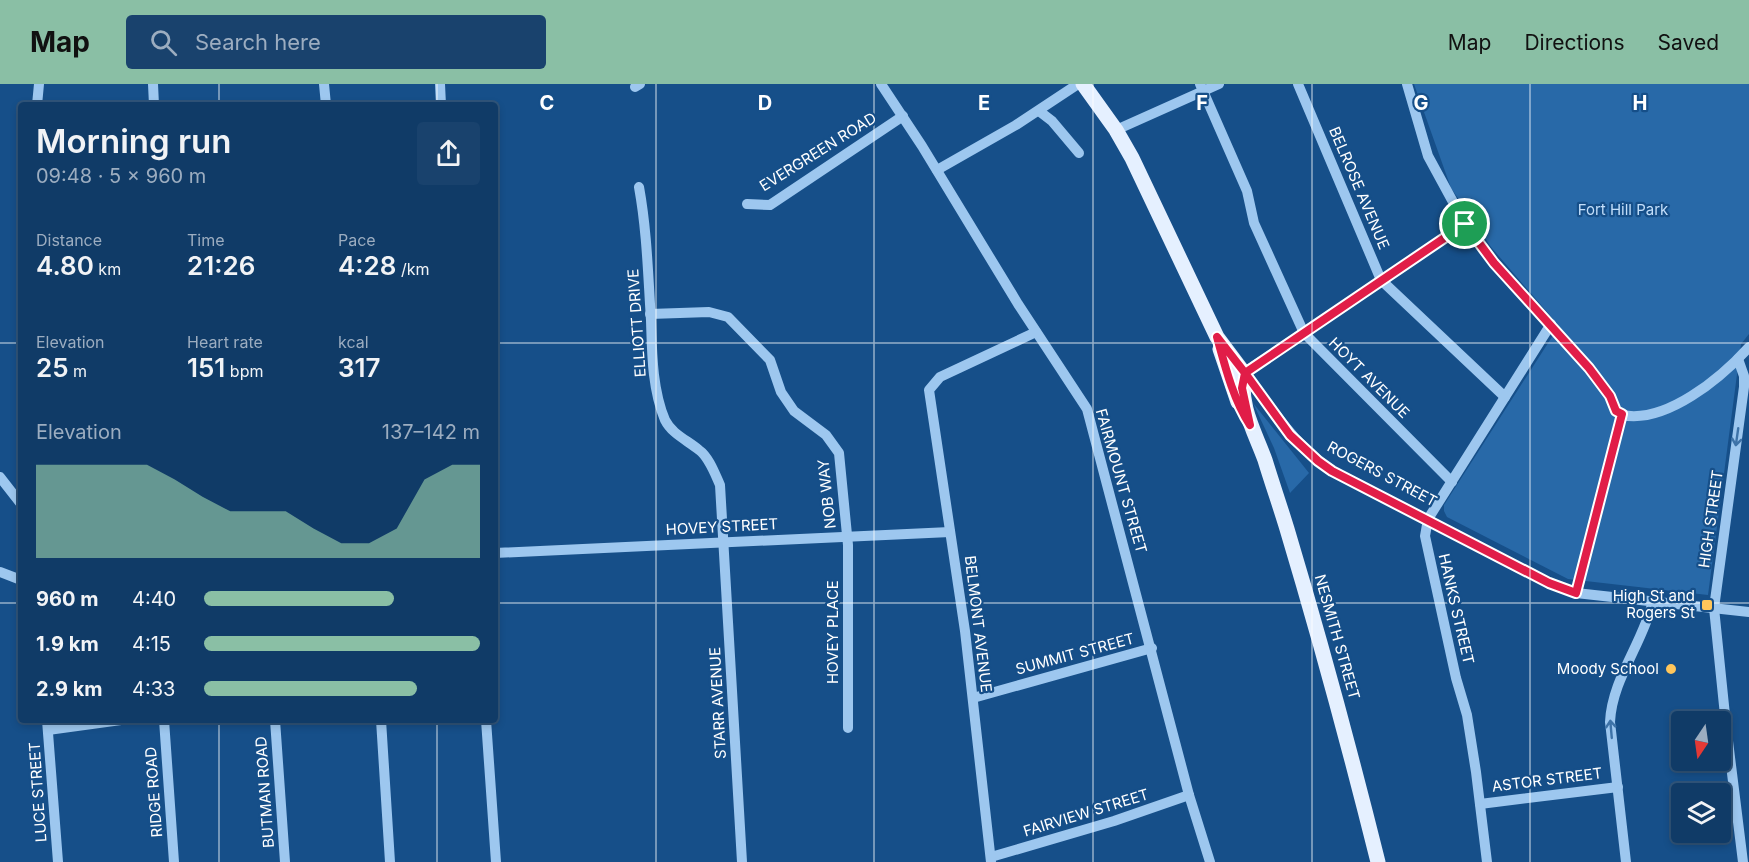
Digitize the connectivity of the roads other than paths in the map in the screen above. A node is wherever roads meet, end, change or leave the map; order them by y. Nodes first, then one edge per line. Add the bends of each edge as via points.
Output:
1 (39, 84) edge
2 (153, 84) edge
3 (324, 84) edge
4 (440, 84) edge
5 (881, 84) edge
6 (1078, 84) edge
7 (1083, 84) edge
8 (1220, 84) edge
9 (1298, 84) edge
10 (1407, 84) edge
11 (1202, 88) edge
12 (37, 102) edge
13 (154, 102) edge
14 (326, 102) edge
15 (441, 102) edge
16 (1039, 111) junction
17 (903, 116) junction
18 (1116, 130) junction
19 (1079, 153) dead end
20 (937, 170) junction
21 (639, 187) dead end
22 (747, 204) dead end
23 (1465, 224) junction
24 (1381, 280) junction
25 (650, 314) junction
26 (1551, 324) junction
27 (1036, 332) junction
28 (1304, 333) junction
29 (1217, 337) junction
30 (1749, 347) edge
31 (1738, 359) junction
32 (1245, 373) junction
33 (1505, 397) junction
34 (1622, 414) junction
35 (1250, 425) junction
36 (0, 477) edge
37 (1452, 482) junction
38 (18, 500) edge
39 (1428, 519) junction
40 (951, 532) junction
41 (847, 536) junction
42 (723, 542) junction
43 (498, 553) edge
44 (0, 572) edge
45 (18, 579) edge
46 (1576, 593) junction
47 (1653, 601) junction
48 (1714, 608) junction
49 (1749, 612) edge
50 (1152, 648) junction
51 (973, 698) junction
52 (77, 723) edge
53 (165, 723) edge
54 (275, 723) edge
55 (381, 723) edge
56 (486, 723) edge
57 (48, 725) edge
58 (848, 728) dead end
59 (1618, 787) junction
60 (1189, 795) junction
61 (1480, 804) junction
62 (991, 860) edge
63 (58, 862) edge
64 (174, 862) edge
65 (285, 862) edge
66 (390, 862) edge
67 (496, 862) edge
68 (742, 862) edge
69 (1210, 862) edge
70 (1378, 862) edge
71 (1487, 862) edge
72 (1626, 862) edge
73 (1743, 862) edge

1 - 12 street
2 - 13 street
3 - 14 street
4 - 15 street
5 - 17 street, FAIRMOUNT STREET
6 - 16 street
7 - 18 main road, ROGERS STREET
8 - 11 street
9 - 24 street, BELROSE AVENUE
10 - 23 street via 1428,156
11 - 18 street
11 - 28 street, HOYT AVENUE via 1247,191 1254,223
16 - 19 street
16 - 20 street
17 - 20 street, FAIRMOUNT STREET
17 - 22 street, EVERGREEN ROAD via 770,205
18 - 29 main road, ROGERS STREET
20 - 27 street, FAIRMOUNT STREET
21 - 25 street, ELLIOTT DRIVE via 646,227
23 - 24 street
23 - 26 street via 1494,263
24 - 28 street
24 - 33 street, BELROSE AVENUE
25 - 41 street, NOB WAY via 709,312 728,316 770,360 781,392 794,411 826,435 839,453
25 - 42 street, ELLIOTT DRIVE via 653,367 666,422 682,440 700,451 712,468 720,485
26 - 33 street
26 - 34 street
27 - 40 street, BELMONT AVENUE via 940,377 929,390
27 - 50 street, FAIRMOUNT STREET via 1087,410
28 - 32 street
28 - 37 street, HOYT AVENUE
29 - 32 main road, ROGERS STREET
29 - 35 main road, NESMITH STREET via 1242,413
30 - 31 street
31 - 34 street via 1685,400 1647,415
31 -> 48 street, HIGH STREET via 1744,387
32 - 35 main road, NESMITH STREET via 1242,388
32 - 39 street, ROGERS STREET via 1290,435 1318,461
33 - 37 street
34 - 46 street
35 - 70 main road, NESMITH STREET via 1264,457 1306,591
36 - 38 street
37 - 39 street
39 - 46 street, ROGERS STREET via 1549,583
39 - 61 street, HANKS STREET via 1425,536 1467,715
40 - 41 street, HOVEY STREET
40 - 51 street, BELMONT AVENUE
41 - 42 street, HOVEY STREET
41 - 58 street, HOVEY PLACE
42 - 43 street, HOVEY STREET
42 - 68 street, STARR AVENUE
44 - 45 street
46 - 47 street, ROGERS STREET
47 - 48 street, ROGERS STREET
59 -> 47 street via 1611,709
48 - 49 street, ROGERS STREET
48 - 73 street, HIGH STREET
50 - 51 street, SUMMIT STREET
50 - 60 street, FAIRMOUNT STREET
51 - 62 street, BELMONT AVENUE
52 - 57 street
53 - 64 street, RIDGE ROAD
54 - 65 street, BUTMAN ROAD
55 - 66 street
56 - 67 street
57 - 63 street, LUCE STREET
59 - 61 street, ASTOR STREET
59 - 72 street
60 - 62 street, FAIRVIEW STREET
60 - 69 street, FAIRMOUNT STREET
61 - 71 street, HANKS STREET

